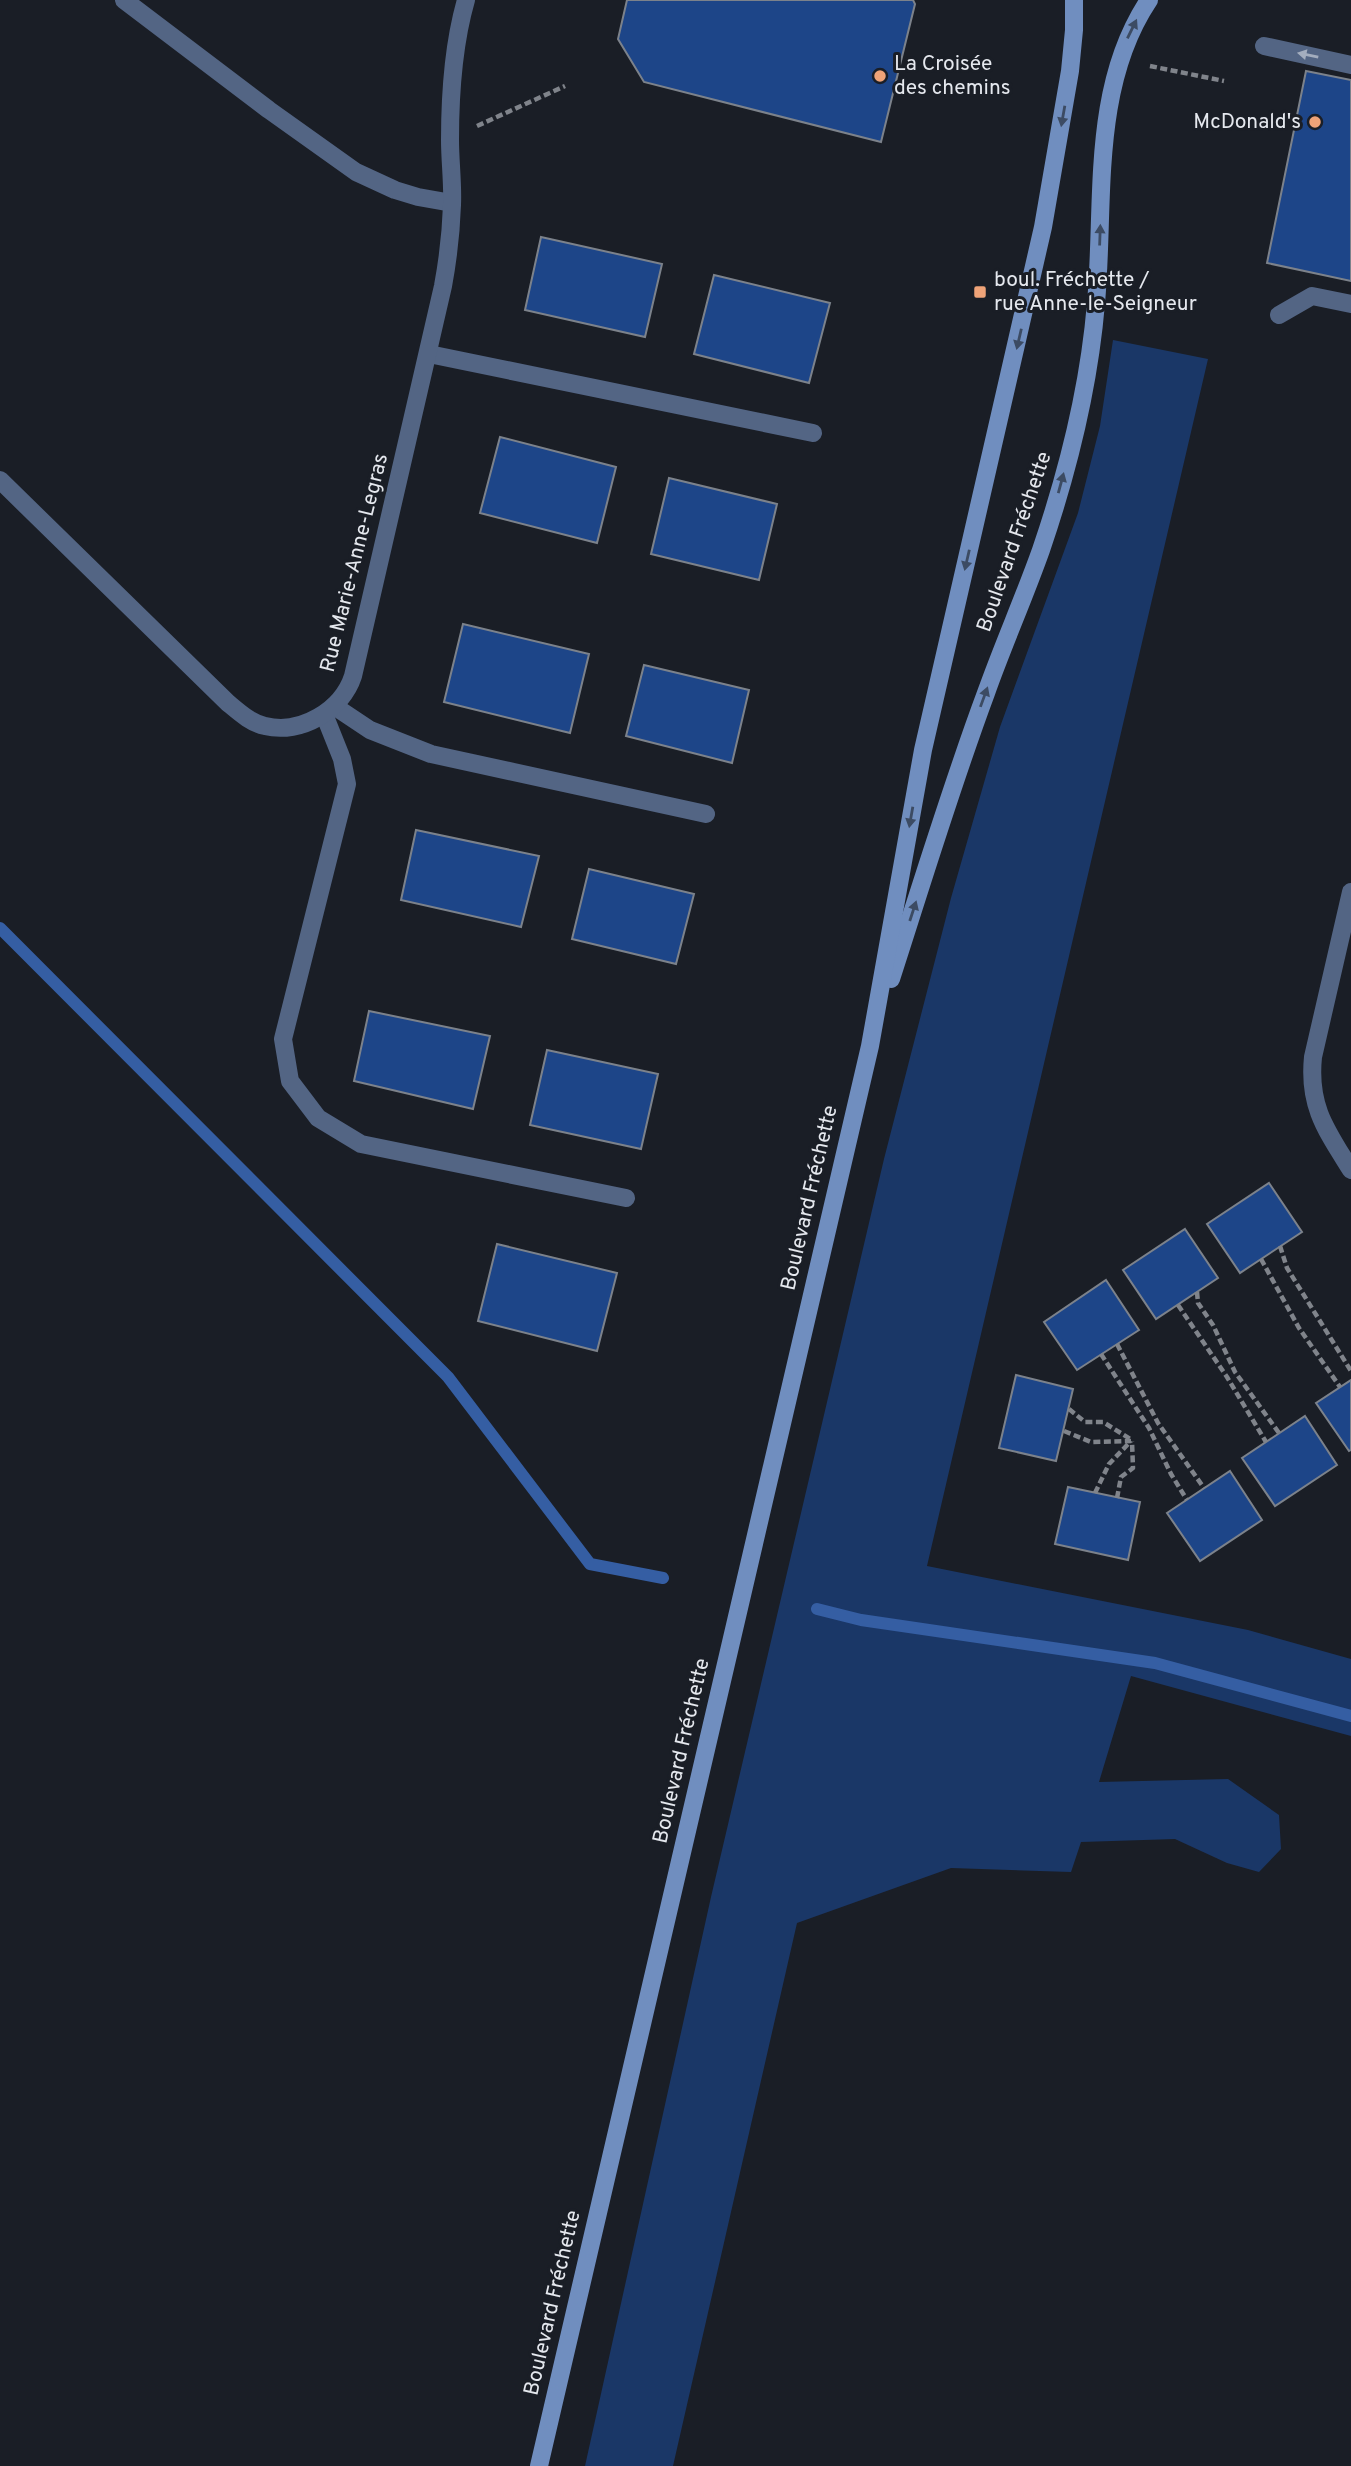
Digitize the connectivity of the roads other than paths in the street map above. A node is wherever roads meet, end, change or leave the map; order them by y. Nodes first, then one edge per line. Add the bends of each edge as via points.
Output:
1 (124, 0) edge
2 (466, 0) edge
3 (1074, 0) edge
4 (1149, 0) edge
5 (1264, 46) dead end
6 (1351, 65) edge
7 (452, 203) junction
8 (1351, 304) edge
9 (1279, 315) dead end
10 (429, 354) junction
11 (813, 433) dead end
12 (0, 480) edge
13 (329, 710) junction
14 (706, 814) dead end
15 (1351, 892) edge
16 (870, 1046) junction
17 (1351, 1170) edge
18 (626, 1198) dead end
19 (539, 2466) edge

1 - 7 street via 356,172 402,193
2 - 7 street, Rue Marie-Anne-Legras via 453,60
3 -> 16 main road, Boulevard Fréchette via 1070,71 1043,227 923,750
16 -> 4 main road, Boulevard Fréchette via 961,761 1040,551 1072,442 1094,326 1110,106 1126,42
6 -> 5 street
7 - 10 street, Rue Marie-Anne-Legras via 448,261
8 - 9 street via 1312,296
10 - 11 street
10 - 13 street, Rue Marie-Anne-Legras via 353,676 344,696
12 - 13 street via 245,717 265,726 285,727 314,720
13 - 14 street via 431,754
13 - 18 street via 347,784 283,1039 290,1082 318,1118 361,1144
15 - 17 street via 1311,1078 1320,1120
16 - 19 main road, Boulevard Fréchette

